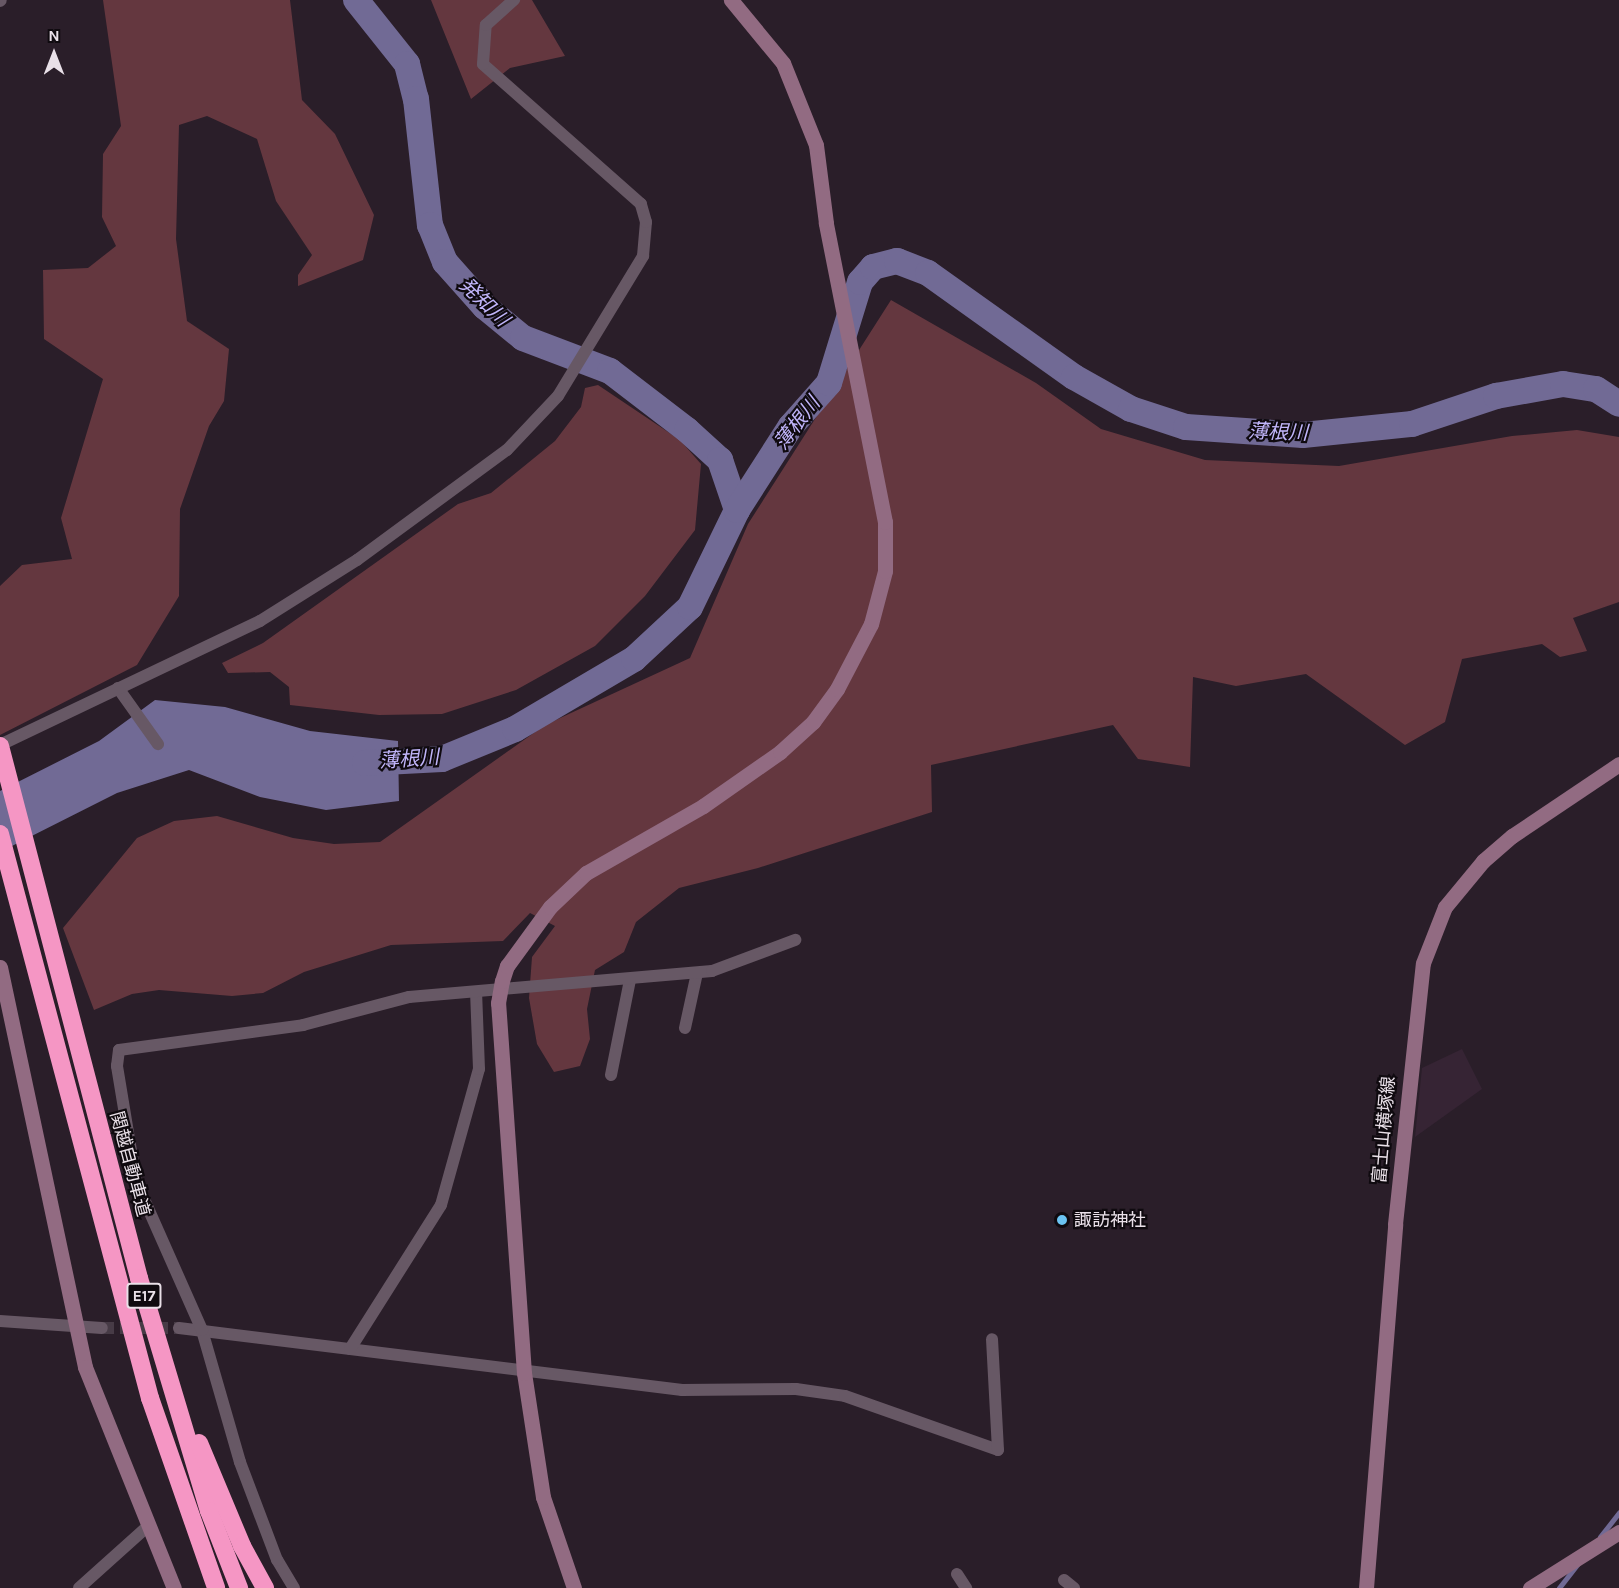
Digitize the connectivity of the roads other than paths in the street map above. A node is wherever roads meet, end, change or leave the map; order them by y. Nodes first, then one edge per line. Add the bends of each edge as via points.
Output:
1 (514, 0) edge
2 (731, 0) edge
3 (118, 688) junction
4 (158, 744) dead end
5 (0, 745) edge
6 (1619, 764) edge
7 (0, 834) edge
8 (795, 940) dead end
9 (0, 967) edge
10 (697, 973) junction
11 (630, 980) junction
12 (479, 992) junction
13 (684, 1028) dead end
14 (611, 1075) dead end
15 (139, 1278) junction
16 (0, 1321) edge
17 (77, 1327) junction
18 (102, 1328) tunnel mouth
19 (179, 1328) tunnel mouth
20 (202, 1330) junction
21 (992, 1339) dead end
22 (350, 1349) junction
23 (524, 1373) junction
24 (191, 1522) junction
25 (148, 1526) junction
26 (1619, 1532) edge
27 (957, 1574) dead end
28 (1540, 1586) edge
29 (79, 1588) edge
30 (174, 1588) edge
31 (211, 1588) edge
32 (216, 1588) edge
33 (239, 1588) edge
34 (265, 1588) edge
35 (294, 1588) edge
36 (574, 1588) edge
37 (966, 1588) edge
38 (1366, 1588) edge

1 - 3 street via 486,25 483,64 489,75 641,204 643,256 558,396 507,450 357,560 260,621
2 - 23 street via 783,63 816,145 826,223 886,537 882,589 871,624 827,704 780,752 713,799 586,873 550,907 507,966 498,1003
3 - 4 street
3 - 5 street
5 - 15 highway, 関越自動車道 / E17
6 - 38 street, 富士山横塚線 via 1512,836 1483,861 1445,907 1422,963 1395,1224
7 - 24 highway, E17 via 150,1398
8 - 10 street
9 - 17 street
10 - 11 street
10 - 13 street
11 - 12 street
11 - 14 street
12 - 20 street via 410,997 303,1025 119,1050 117,1066 136,1181
12 - 22 street via 479,1069 441,1205
15 - 33 highway, 関越自動車道 / E17 via 209,1511
15 - 34 highway via 203,1455
16 - 17 street
17 - 18 street
17 - 25 street via 105,1425
19 - 20 street
20 - 22 street
20 - 35 street via 244,1472 277,1560
21 - 23 street via 998,1450 845,1396 796,1389 682,1390
22 - 23 street
23 - 36 street via 543,1497
24 - 31 highway
24 - 32 highway, E17
25 - 29 street
25 - 30 street
26 - 28 street
27 - 37 street

